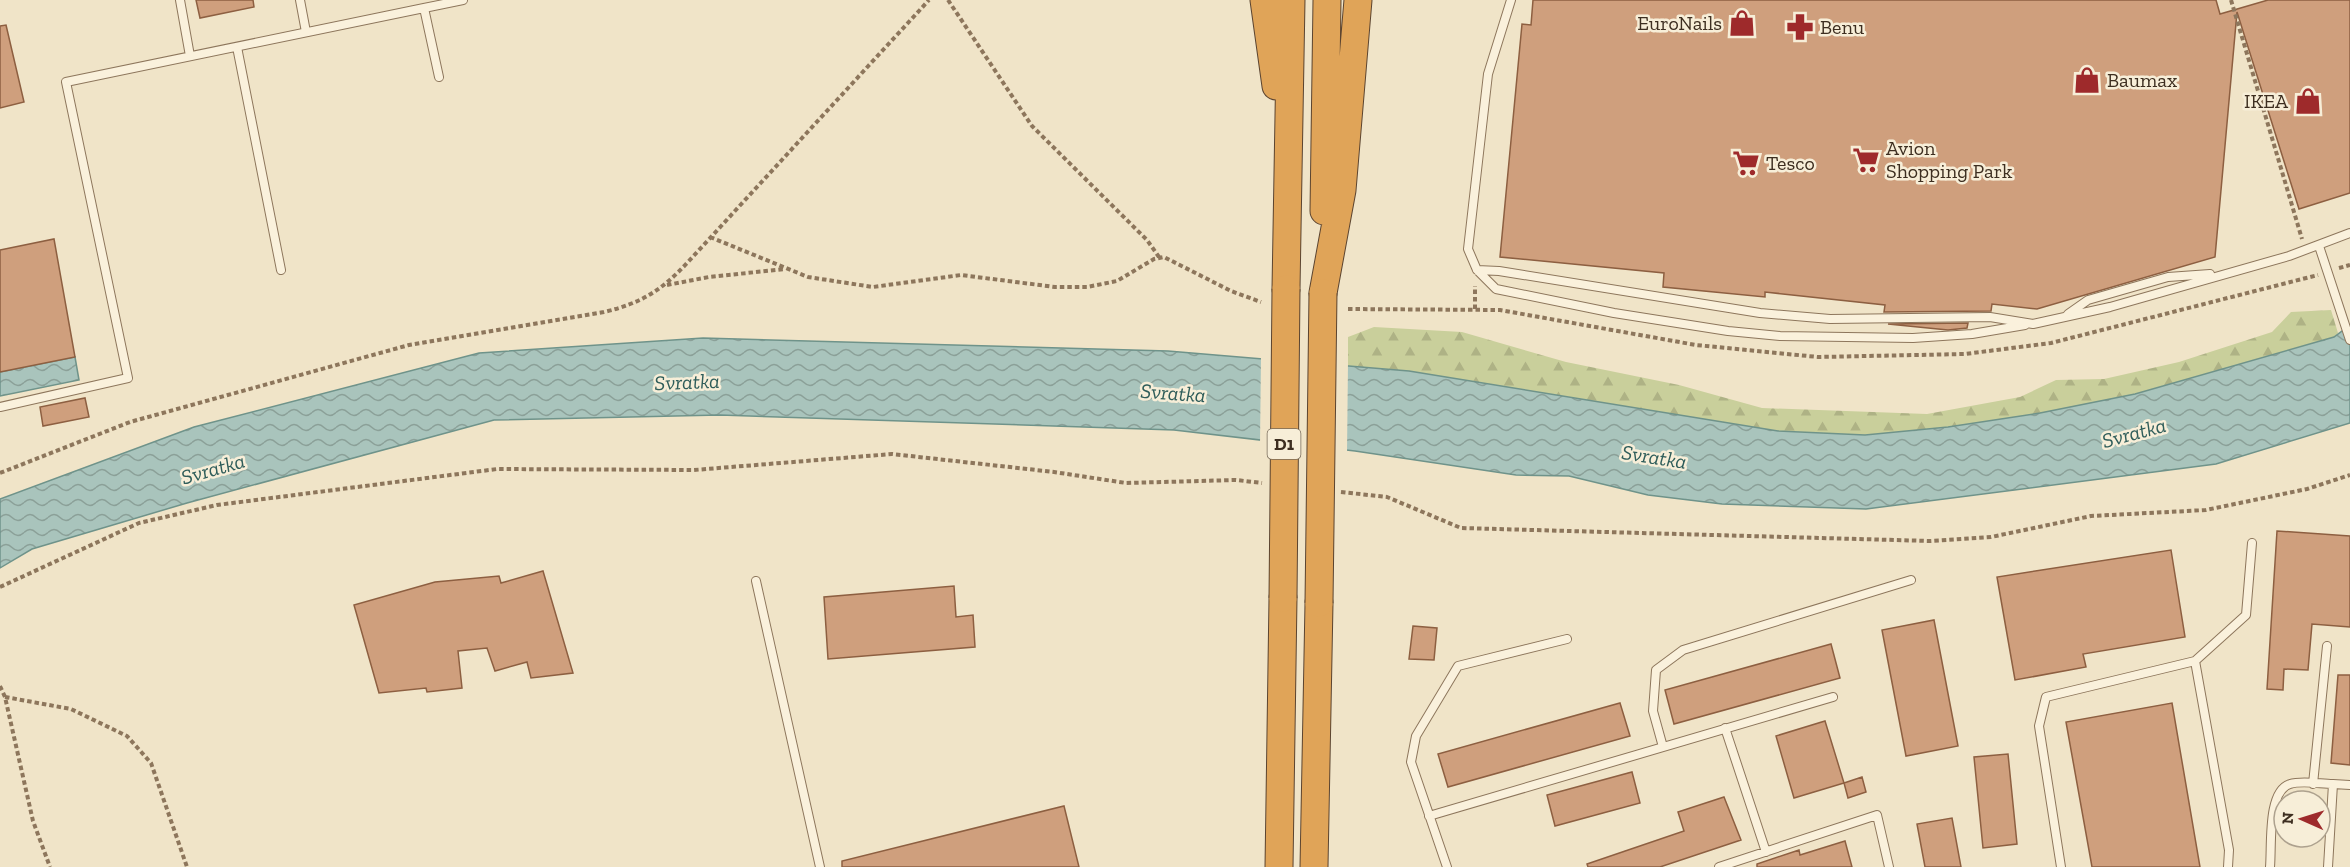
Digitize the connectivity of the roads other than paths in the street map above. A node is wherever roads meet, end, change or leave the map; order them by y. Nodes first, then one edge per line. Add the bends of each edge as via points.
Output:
1 (180, 0) edge
2 (300, 0) edge
3 (463, 0) edge
4 (1264, 0) edge
5 (1291, 0) edge
6 (1327, 0) edge
7 (1358, 0) edge
8 (1373, 0) edge
9 (1511, 0) edge
10 (424, 8) junction
11 (306, 32) junction
12 (1356, 34) junction
13 (237, 46) junction
14 (190, 56) junction
15 (439, 77) dead end
16 (1288, 177) junction
17 (2350, 233) edge
18 (2319, 246) junction
19 (281, 270) dead end
20 (1477, 270) junction
21 (2230, 273) junction
22 (1323, 293) junction
23 (2064, 318) junction
24 (2033, 324) junction
25 (2350, 340) edge
26 (0, 407) edge
27 (2252, 543) dead end
28 (1911, 580) dead end
29 (756, 581) dead end
30 (1567, 639) dead end
31 (2327, 646) dead end
32 (2195, 661) junction
33 (1833, 696) dead end
34 (1725, 728) junction
35 (1663, 747) junction
36 (2313, 784) junction
37 (2333, 784) junction
38 (2350, 785) edge
39 (1429, 816) junction
40 (1766, 852) junction
41 (820, 867) edge
42 (1279, 867) edge
43 (1314, 867) edge
44 (1447, 867) edge
45 (1719, 867) edge
46 (1889, 867) edge
47 (2061, 867) edge
48 (2228, 867) edge
49 (2270, 867) edge
50 (2328, 867) edge

1 - 14 lane
2 - 11 lane
3 - 10 lane
4 - 16 highway
5 - 16 highway, D1
6 - 22 highway, D1
7 - 12 highway
8 - 12 highway
9 - 20 lane via 1488,74 1468,249
10 - 11 lane
10 - 15 lane
11 - 13 lane
12 - 22 highway via 1342,190
13 - 14 lane
13 - 19 lane
14 - 26 lane via 66,82 128,378
16 - 42 highway, D1, bridge
17 - 18 lane
18 - 21 lane
18 - 25 lane
20 - 24 lane via 1760,313 1830,319 1990,317
20 - 24 lane via 1496,289 1626,315 1749,333 1913,338
21 - 23 lane
21 - 23 lane via 2168,277 2088,300
22 - 43 highway, D1, bridge
23 - 24 lane
27 - 32 lane via 2246,615
28 - 35 lane via 1683,650 1656,670 1653,711
29 - 41 lane
30 - 39 lane via 1458,666 1416,736 1411,762
31 - 36 lane
32 - 47 lane via 2046,697 2039,726
32 - 48 lane via 2229,850
33 - 34 lane
34 - 35 lane
34 - 40 lane
35 - 39 lane
36 - 37 lane
36 - 49 lane via 2293,783 2280,788 2275,800
37 - 38 lane
37 - 50 lane
39 - 44 lane
40 - 45 lane
40 - 46 lane via 1877,815

